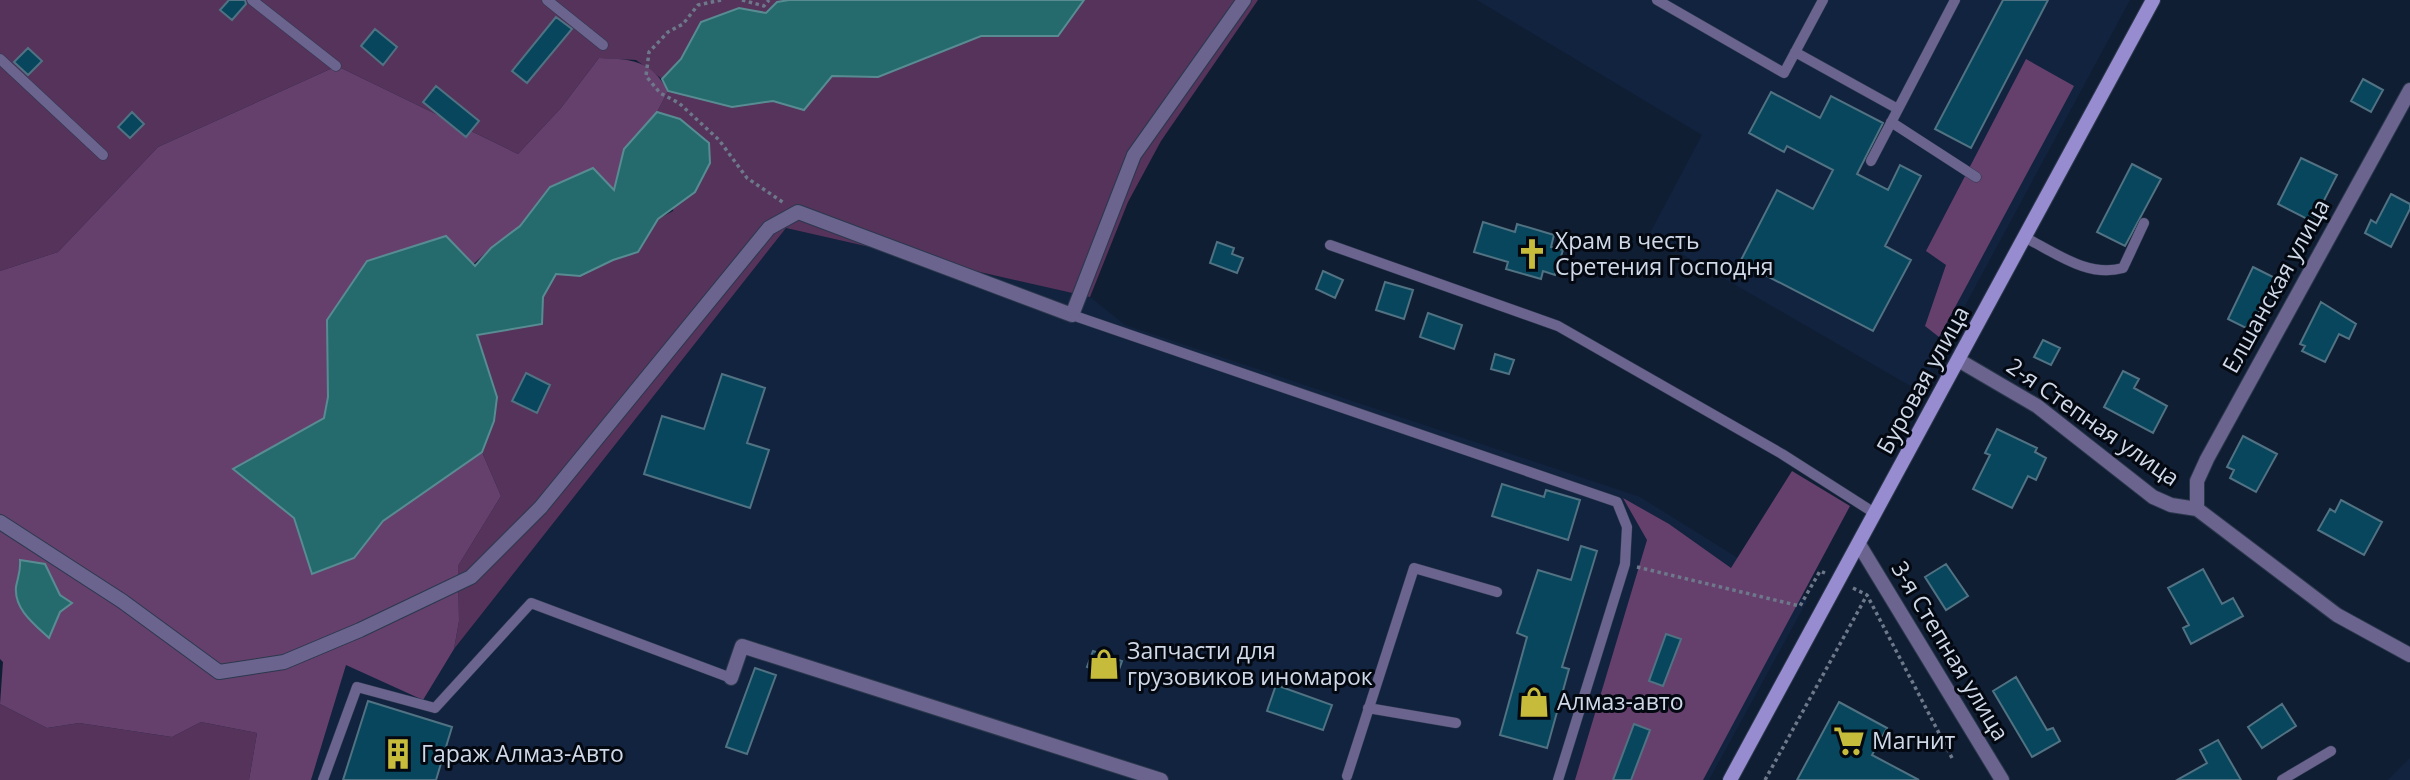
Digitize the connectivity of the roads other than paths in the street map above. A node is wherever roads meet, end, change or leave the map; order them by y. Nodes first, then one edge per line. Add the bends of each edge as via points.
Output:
1 (252, 0) edge
2 (547, 0) edge
3 (1244, 0) edge
4 (1657, 0) edge
5 (1823, 0) edge
6 (1955, 0) edge
7 (2153, 0) edge
8 (603, 45) dead end
9 (1795, 52) junction
10 (0, 59) edge
11 (336, 66) dead end
12 (2410, 90) edge
13 (1898, 109) junction
14 (1891, 122) junction
15 (103, 155) dead end
16 (1871, 161) dead end
17 (1976, 177) dead end
18 (2144, 223) dead end
19 (2026, 238) junction
20 (1330, 245) dead end
21 (1072, 315) junction
22 (1960, 361) junction
23 (2197, 509) junction
24 (1876, 514) junction
25 (0, 522) edge
26 (1860, 546) junction
27 (1497, 592) dead end
28 (2410, 655) edge
29 (731, 678) joint
30 (1368, 709) junction
31 (1456, 723) dead end
32 (2331, 751) dead end
33 (1347, 776) dead end
34 (323, 780) edge
35 (1161, 780) edge
36 (1558, 780) edge
37 (1730, 780) edge
38 (2002, 780) edge
39 (2282, 780) edge

1 - 11 lane
2 - 8 lane
3 - 21 street via 1134,155
4 - 9 lane via 1784,73
5 - 9 lane
6 - 13 lane
7 - 19 main road, Буровая улица
9 - 13 lane
10 - 15 lane
12 - 23 street, Елшанская улица via 2207,459 2197,481
13 - 14 lane
14 - 16 lane
14 - 17 lane
18 - 19 lane via 2123,268 2107,273 2084,268
19 - 22 main road, Буровая улица
20 - 24 lane via 1559,326 1782,454
21 - 25 street via 798,212 769,228 541,507 471,578 284,662 219,672 122,601
21 - 36 lane via 1617,502 1627,527 1625,564
22 - 23 street, 2-я Степная улица via 2037,406 2153,497
22 - 24 main road, Буровая улица
23 - 28 street, 2-я Степная улица via 2337,615
24 - 26 main road, Буровая улица
26 - 37 main road, Буровая улица
26 - 38 street, 3-я Степная улица
27 - 30 lane via 1414,568
29 - 34 lane via 531,603 435,708 357,687
29 - 35 street via 742,646
30 - 31 lane
30 - 33 lane
32 - 39 lane

